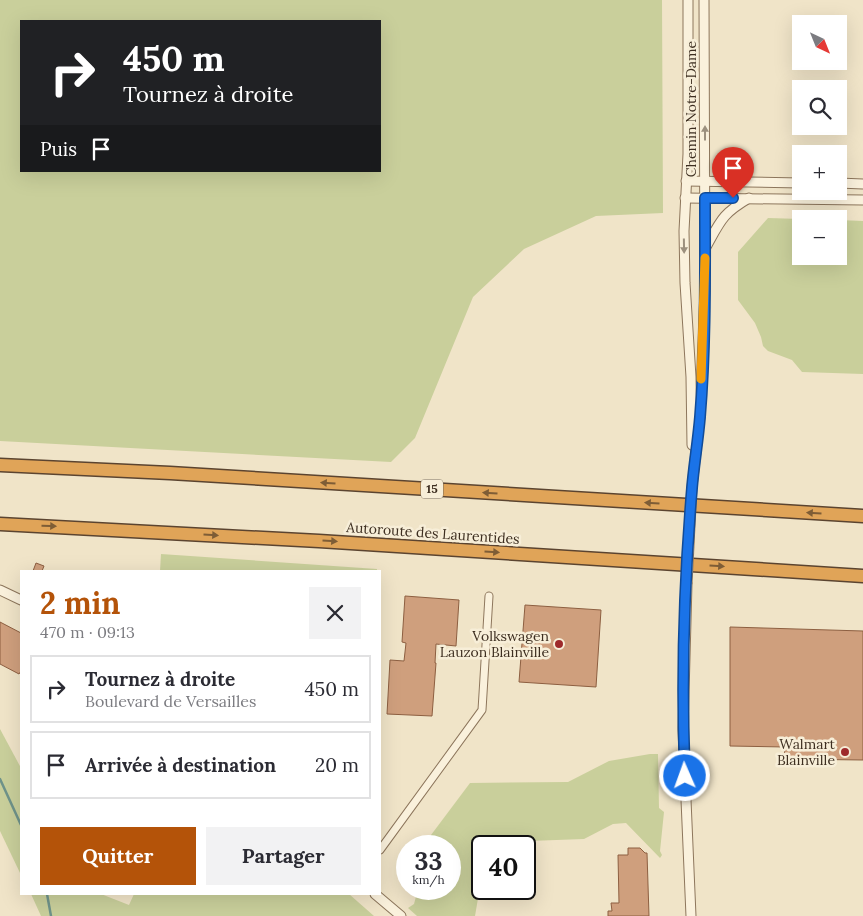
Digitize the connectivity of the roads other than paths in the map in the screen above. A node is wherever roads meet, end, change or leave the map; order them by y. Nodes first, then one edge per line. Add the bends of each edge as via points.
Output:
1 (688, 0) edge
2 (704, 0) edge
3 (686, 181) junction
4 (705, 181) junction
5 (792, 183) edge
6 (847, 184) edge
7 (863, 184) edge
8 (685, 198) junction
9 (705, 198) junction
10 (749, 198) junction
11 (863, 200) edge
12 (705, 249) junction
13 (0, 465) edge
14 (692, 488) junction
15 (863, 516) edge
16 (0, 524) edge
17 (863, 576) edge
18 (0, 590) edge
19 (489, 596) dead end
20 (20, 600) edge
21 (381, 849) edge
22 (376, 895) edge
23 (401, 916) edge
24 (691, 916) edge

1 - 3 street, Chemin Notre-Dame
4 -> 2 street, Chemin Notre-Dame
3 - 4 street
3 - 8 street, Chemin Notre-Dame
4 - 5 street
4 - 9 street, Chemin Notre-Dame
6 - 7 street
8 - 9 street
8 -> 14 street, Chemin Notre-Dame
9 - 10 street
9 - 12 street, Chemin Notre-Dame
10 - 11 street
10 - 12 street via 721,219
12 - 14 street, Chemin Notre-Dame via 700,416
15 -> 13 highway, 15
14 - 24 street, Chemin Notre-Dame, bridge via 683,730
16 -> 17 highway, Autoroute des Laurentides
18 - 20 street
19 - 21 street via 482,710
22 - 23 street

